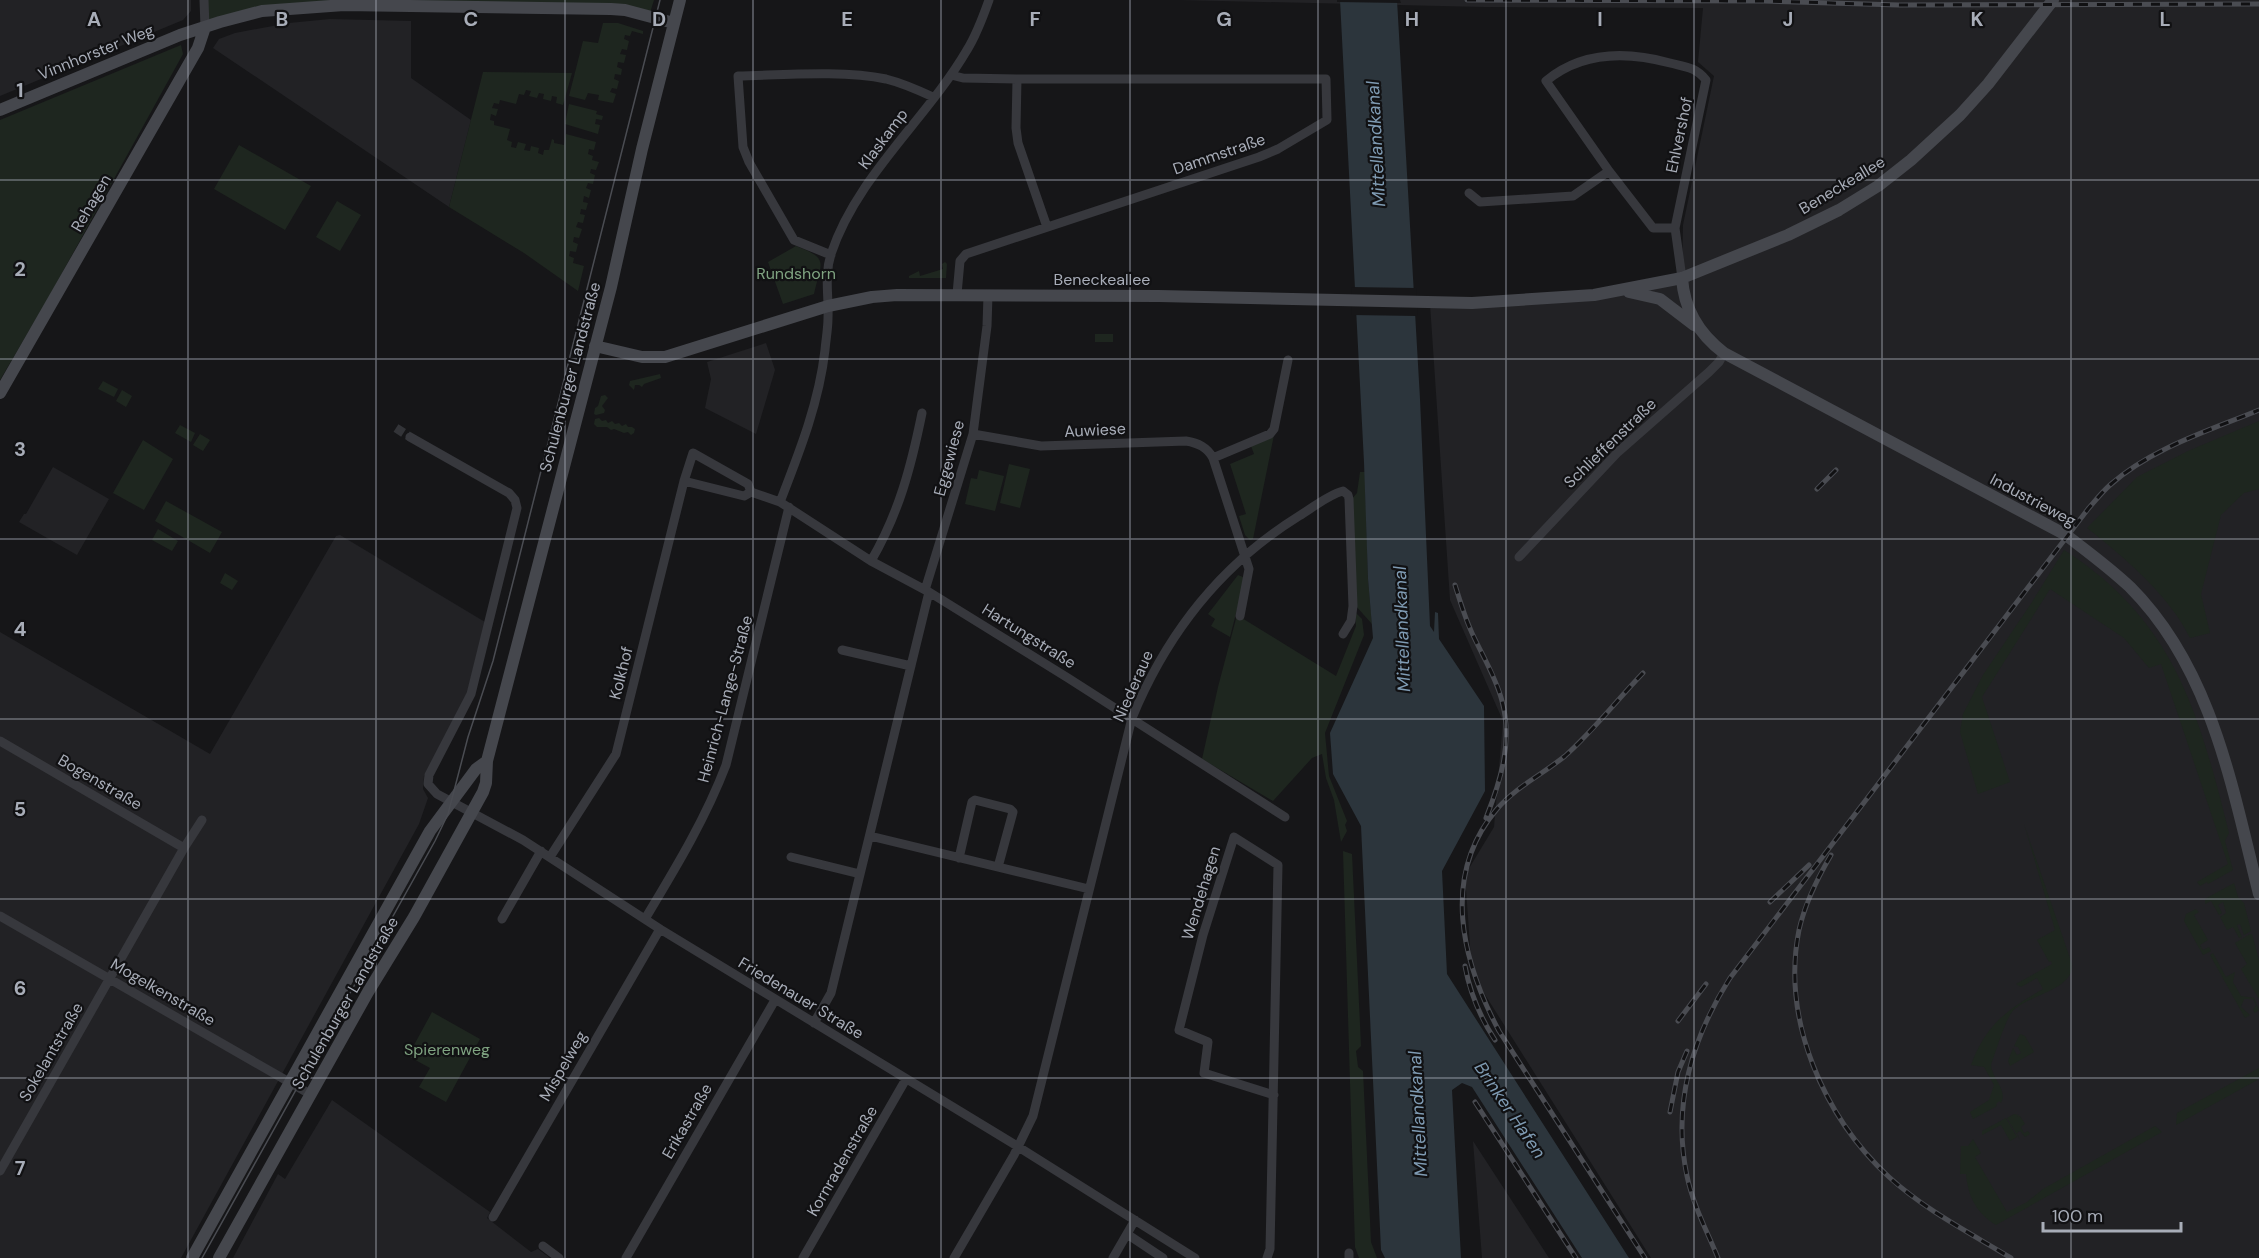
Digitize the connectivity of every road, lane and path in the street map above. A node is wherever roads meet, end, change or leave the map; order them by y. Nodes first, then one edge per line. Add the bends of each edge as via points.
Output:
1 (204, 0) edge
2 (680, 0) edge
3 (989, 0) edge
4 (2054, 0) edge
5 (674, 23) junction
6 (205, 27) junction
7 (951, 75) junction
8 (1017, 79) junction
9 (933, 97) junction
10 (0, 110) edge
11 (1609, 171) junction
12 (1469, 193) dead end
13 (1047, 227) junction
14 (1675, 228) junction
15 (831, 255) junction
16 (1682, 278) junction
17 (1618, 291) junction
18 (957, 294) junction
19 (988, 295) junction
20 (828, 306) junction
21 (1702, 332) junction
22 (595, 346) junction
23 (1724, 353) junction
24 (1288, 360) dead end
25 (0, 393) edge
26 (922, 413) dead end
27 (973, 434) junction
28 (411, 437) tunnel mouth
29 (1213, 458) junction
30 (684, 481) junction
31 (748, 494) junction
32 (784, 505) junction
33 (1245, 555) junction
34 (1519, 557) dead end
35 (871, 561) junction
36 (927, 591) junction
37 (1240, 616) dead end
38 (1343, 634) dead end
39 (842, 650) dead end
40 (911, 666) junction
41 (1132, 718) junction
42 (0, 741) edge
43 (487, 760) junction
44 (452, 802) junction
45 (473, 813) junction
46 (1285, 816) dead end
47 (202, 820) dead end
48 (870, 836) junction
49 (184, 848) junction
50 (541, 851) junction
51 (791, 856) dead end
52 (550, 857) junction
53 (958, 858) junction
54 (2255, 863) edge
55 (998, 867) junction
56 (860, 874) junction
57 (1089, 889) junction
58 (2259, 894) edge
59 (0, 916) edge
60 (502, 919) dead end
61 (645, 919) junction
62 (660, 929) junction
63 (111, 979) junction
64 (774, 1000) junction
65 (814, 1023) junction
66 (906, 1079) junction
67 (290, 1082) junction
68 (310, 1094) junction
69 (1274, 1095) junction
70 (1017, 1146) junction
71 (0, 1171) edge
72 (493, 1217) dead end
73 (1135, 1220) junction
74 (1127, 1234) junction
75 (543, 1246) dead end
76 (192, 1258) edge
77 (219, 1258) edge
78 (559, 1258) edge
79 (626, 1258) edge
80 (803, 1258) edge
81 (954, 1258) edge
82 (1113, 1258) edge
83 (1163, 1258) edge
84 (1195, 1258) edge
85 (1267, 1258) edge

1 - 6 street
2 - 5 street, Schulenburger Landstraße
3 - 7 street, Klaskamp via 976,34
4 - 16 street, Beneckeallee via 1960,115 1878,186 1788,235
5 - 6 street, Vinnhorster Weg via 611,9 344,5 262,11
5 - 22 street, Schulenburger Landstraße
6 - 10 street, Vinnhorster Weg
6 - 25 street, Rehagen via 198,48
7 - 8 street, Dammstraße
7 - 9 street, Klaskamp
8 - 13 street via 1018,143
8 - 13 street, Dammstraße via 1326,79 1327,120 1278,149
9 - 15 street, Klaskamp via 868,184
9 - 15 street via 910,86 861,75 738,76 743,147 749,162 794,240
11 - 12 street via 1573,196 1480,201
11 - 14 street, Ehlvershof via 1653,228
11 - 14 street, Ehlvershof via 1546,81 1578,62 1610,55 1651,58 1698,70 1706,80
13 - 18 street, Dammstraße via 966,254 960,261
14 - 16 street, Ehlvershof
15 - 20 street, Klaskamp via 826,279
16 - 17 street, Beneckeallee
16 - 21 street, Industrieweg via 1687,305
17 - 19 street, Beneckeallee via 1431,304
17 - 21 street, Beneckeallee via 1660,299
18 - 19 street, Beneckeallee
18 - 20 street, Beneckeallee via 872,297
19 - 27 street, Eggewiese
20 - 22 street, Beneckeallee via 665,357 642,357
20 - 32 street, Heinrich-Lange-Straße via 818,389
21 - 23 street, Industrieweg
22 - 43 street, Schulenburger Landstraße
23 - 34 street, Schlieffenstraße via 1709,372 1618,452
23 - 54 street, Industrieweg via 2066,535 2131,588 2175,645 2205,702
24 - 29 street via 1274,429
26 - 35 street via 899,504
27 - 29 street, Auwiese via 1041,446 1196,442
27 - 36 street, Eggewiese
28 - 44 street via 509,493 517,508 471,694 429,775 432,789
29 - 33 street
30 - 31 street, Hartungstraße
30 - 31 street, Hartungstraße via 693,453 748,484
30 - 52 street, Kolkhof via 616,754
31 - 32 street, Hartungstraße
32 - 35 street, Hartungstraße
32 - 61 street, Heinrich-Lange-Straße via 726,765 697,833
33 - 37 street via 1249,569
33 - 38 street, Niederaue via 1279,528 1339,491 1346,492 1353,606 1351,621
33 - 41 street, Niederaue via 1173,636
35 - 36 street, Hartungstraße
36 - 40 street, Eggewiese
36 - 41 street, Hartungstraße
39 - 40 street
40 - 48 street, Eggewiese
41 - 46 street, Hartungstraße
41 - 57 street, Niederaue
42 - 49 street, Bogenstraße
43 - 44 street, Schulenburger Landstraße
43 - 45 street, Schulenburger Landstraße via 486,783
44 - 45 street, Friedenauer Straße
44 - 67 street, Schulenburger Landstraße via 430,831
45 - 50 street, Friedenauer Straße
45 - 68 street, Schulenburger Landstraße
47 - 49 street
48 - 53 street
48 - 56 street, Eggewiese
49 - 63 street
50 - 52 street, Friedenauer Straße
50 - 60 street
51 - 56 street
52 - 61 street, Friedenauer Straße
53 - 55 street
53 - 55 street via 975,800 1013,812
54 - 58 street, Industrieweg
55 - 57 street
56 - 65 street, Eggewiese via 831,993
57 - 70 street, Niederaue via 1033,1116
59 - 63 street, Mogelkenstraße
61 - 62 street, Friedenauer Straße
62 - 64 street, Friedenauer Straße
62 - 72 street, Mispelweg
63 - 67 street, Mogelkenstraße
63 - 71 street, Sokelantstraße
64 - 65 street, Friedenauer Straße
64 - 79 street, Erikastraße
65 - 66 street, Friedenauer Straße
66 - 70 street, Friedenauer Straße
66 - 80 street, Kornradenstraße
67 - 68 street, Mogelkenstraße
67 - 76 street, Schulenburger Landstraße
68 - 77 street, Schulenburger Landstraße
69 - 69 street, Wendehagen via 1204,1073 1208,1042 1179,1030 1234,837 1278,865
69 - 85 street, Wendehagen
70 - 73 street, Friedenauer Straße
70 - 81 street, Niederaue
73 - 74 street
73 - 84 street, Friedenauer Straße
74 - 82 street
74 - 83 street
75 - 78 street

